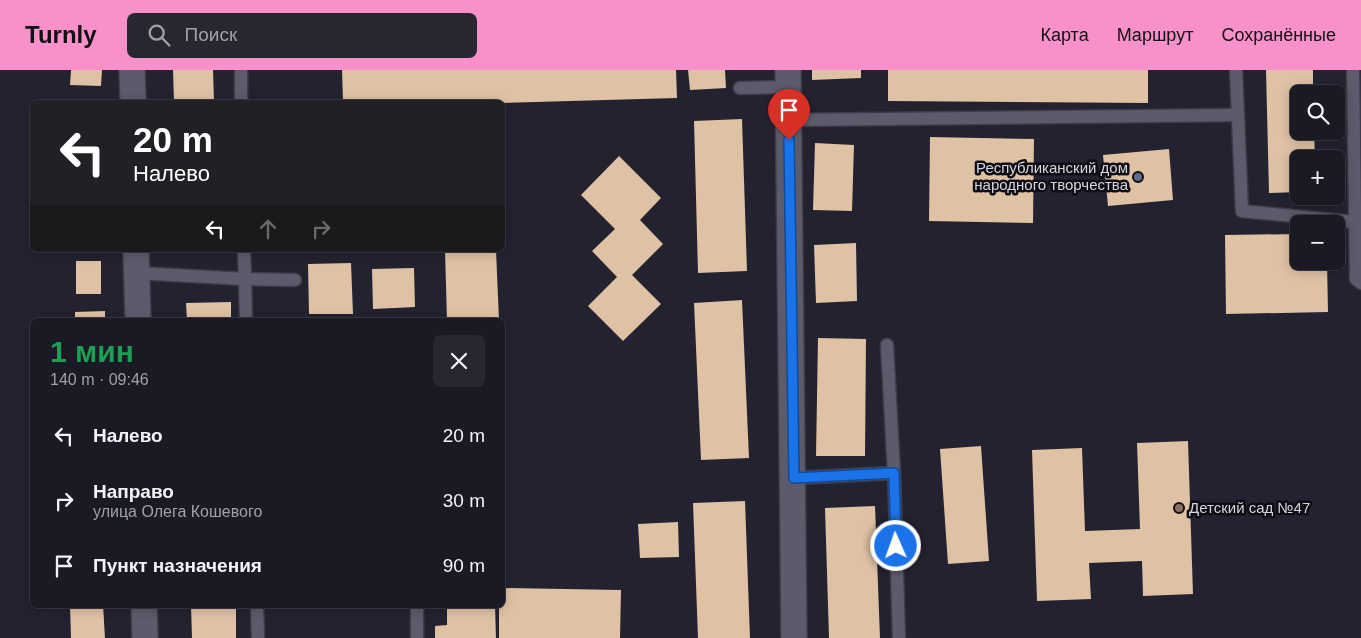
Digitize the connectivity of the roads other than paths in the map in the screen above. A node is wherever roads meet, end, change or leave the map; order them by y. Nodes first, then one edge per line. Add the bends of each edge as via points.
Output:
1 (132, 70) edge
2 (241, 70) edge
3 (1236, 70) edge
4 (1353, 70) edge
5 (788, 79) edge
6 (740, 88) dead end
7 (133, 100) edge
8 (241, 100) edge
9 (1237, 115) junction
10 (789, 120) junction
11 (1355, 222) junction
12 (244, 252) edge
13 (136, 261) edge
14 (245, 280) junction
15 (296, 280) dead end
16 (1361, 283) edge
17 (138, 318) edge
18 (246, 318) edge
19 (888, 345) dead end
20 (894, 473) junction
21 (794, 478) junction
22 (144, 608) edge
23 (257, 608) edge
24 (418, 608) edge
25 (144, 638) edge
26 (258, 638) edge
27 (417, 638) edge
28 (794, 638) edge
29 (899, 638) edge

1 - 7 street
2 - 8 lane
3 - 9 lane
4 - 11 lane
5 - 6 lane
5 - 10 street
9 - 10 lane
9 - 11 lane via 1242,211
10 - 21 street
11 - 16 lane via 1356,279
12 - 14 lane
13 - 14 lane
13 - 17 street
14 - 15 lane
14 - 18 lane
19 - 20 lane
20 - 21 lane
20 - 29 lane
21 - 28 street
22 - 25 street
23 - 26 lane
24 - 27 lane

